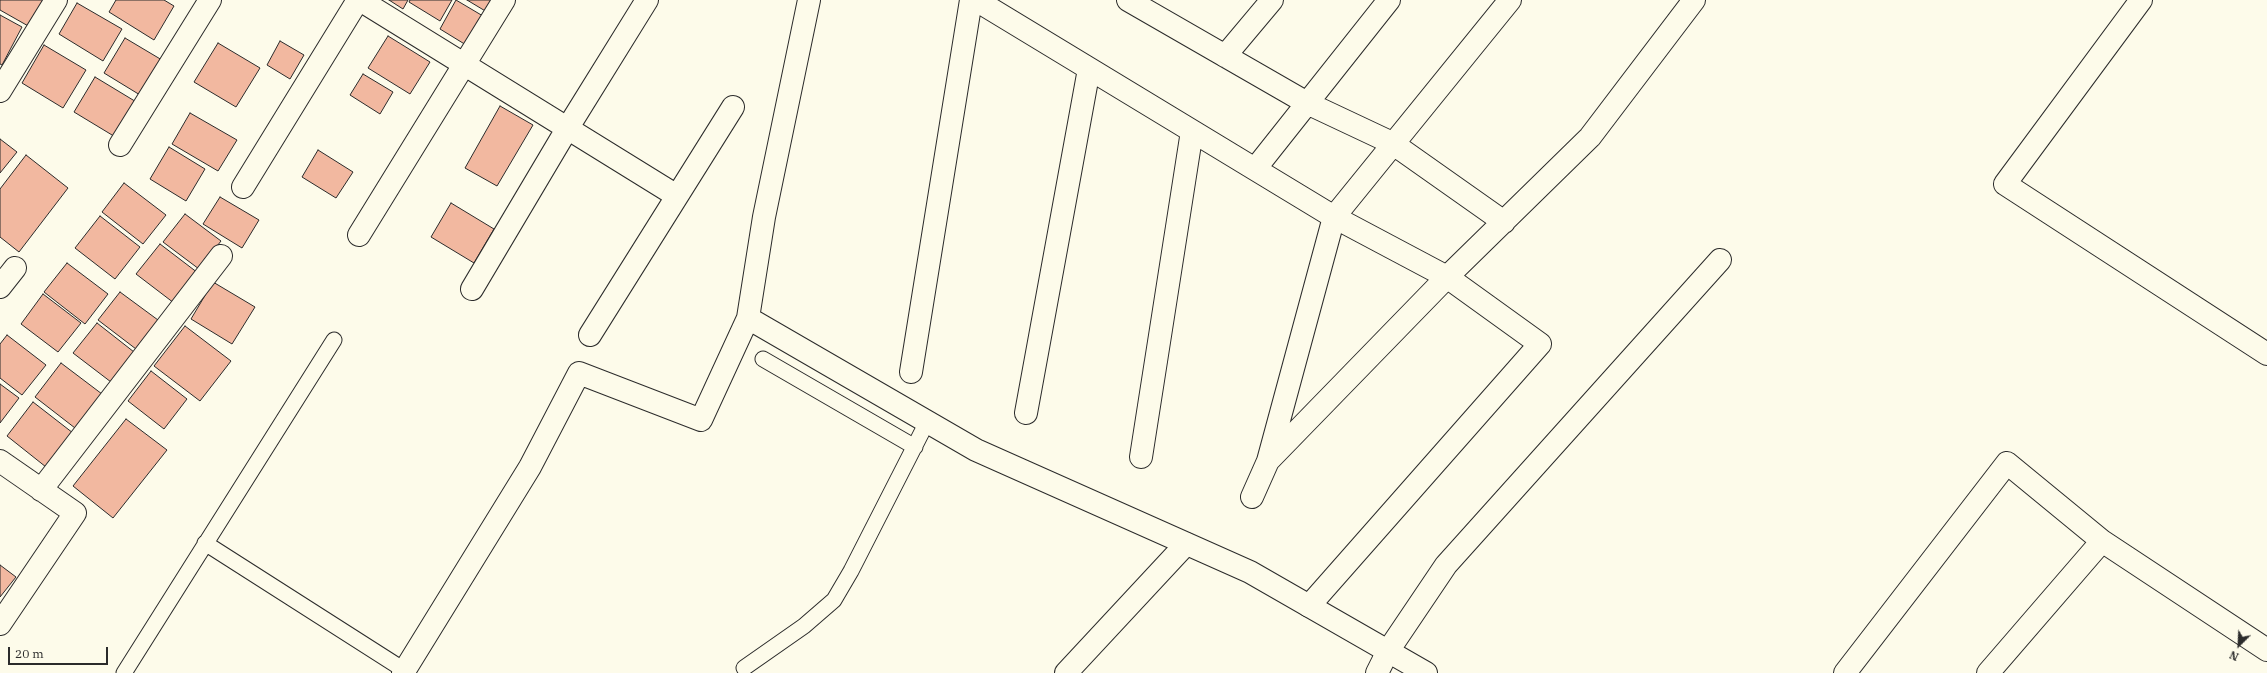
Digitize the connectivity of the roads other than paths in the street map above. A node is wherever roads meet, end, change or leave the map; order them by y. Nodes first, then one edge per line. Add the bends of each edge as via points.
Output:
1 (56, 0) edge
2 (210, 0) edge
3 (359, 0) edge
4 (504, 0) edge
5 (647, 0) edge
6 (810, 0) edge
7 (971, 0) edge
8 (976, 0) edge
9 (1272, 0) edge
10 (1390, 0) edge
11 (1510, 0) edge
12 (1694, 0) edge
13 (2141, 0) edge
14 (1133, 1) edge
15 (1225, 56) junction
16 (465, 66) junction
17 (1089, 69) junction
18 (0, 91) edge
19 (1308, 103) junction
20 (733, 107) dead end
21 (567, 128) junction
22 (1192, 131) junction
23 (1392, 143) junction
24 (120, 145) dead end
25 (1255, 169) junction
26 (243, 187) dead end
27 (677, 196) junction
28 (1334, 217) junction
29 (1504, 222) junction
30 (360, 235) dead end
31 (221, 256) dead end
32 (1720, 260) dead end
33 (15, 268) dead end
34 (1447, 277) junction
35 (0, 287) edge
36 (472, 289) dead end
37 (748, 318) junction
38 (590, 335) dead end
39 (334, 340) dead end
40 (2267, 354) edge
41 (763, 359) dead end
42 (911, 372) dead end
43 (1026, 413) dead end
44 (927, 422) junction
45 (915, 447) junction
46 (1141, 457) dead end
47 (0, 461) edge
48 (1268, 461) junction
49 (42, 490) junction
50 (1252, 497) dead end
51 (2102, 541) junction
52 (205, 543) junction
53 (1186, 544) junction
54 (1309, 606) junction
55 (0, 624) edge
56 (2267, 650) edge
57 (1388, 651) junction
58 (744, 668) dead end
59 (404, 672) edge
60 (124, 673) edge
61 (1066, 673) edge
62 (1377, 673) edge
63 (1426, 673) edge
64 (1845, 673) edge
65 (1988, 673) edge

1 - 18 street
2 - 24 street
3 - 16 street
3 - 26 street
4 - 16 street
5 - 21 street
6 - 37 street via 764,217
7 - 42 street
8 - 17 street
9 - 15 street
10 - 19 street
11 - 23 street
12 - 29 street via 1590,137
13 - 40 street via 2005,184
14 - 15 street
15 - 19 street
16 - 21 street
16 - 30 street
17 - 22 street
17 - 43 street
19 - 23 street
19 - 25 street
20 - 27 street
21 - 27 street
21 - 36 street
22 - 25 street
22 - 46 street
23 - 28 street
23 - 29 street
25 - 28 street
27 - 38 street
28 - 34 street
28 - 48 street
29 - 34 street
31 - 49 street
32 - 57 street via 1446,565
33 - 35 street
34 - 48 street
34 - 54 street via 1540,344
37 - 44 street
37 - 59 street via 701,420 579,373 530,467
39 - 52 lane
41 - 45 lane
44 - 45 lane
44 - 53 street via 976,450
45 - 58 lane via 834,600 804,626
47 - 49 street
48 - 50 street
49 - 55 street via 75,513
51 - 56 street
51 - 64 street via 2007,463
51 - 65 street
52 - 59 lane
52 - 60 lane
53 - 54 street via 1250,572
53 - 61 street
54 - 57 street
57 - 62 street
57 - 63 street

